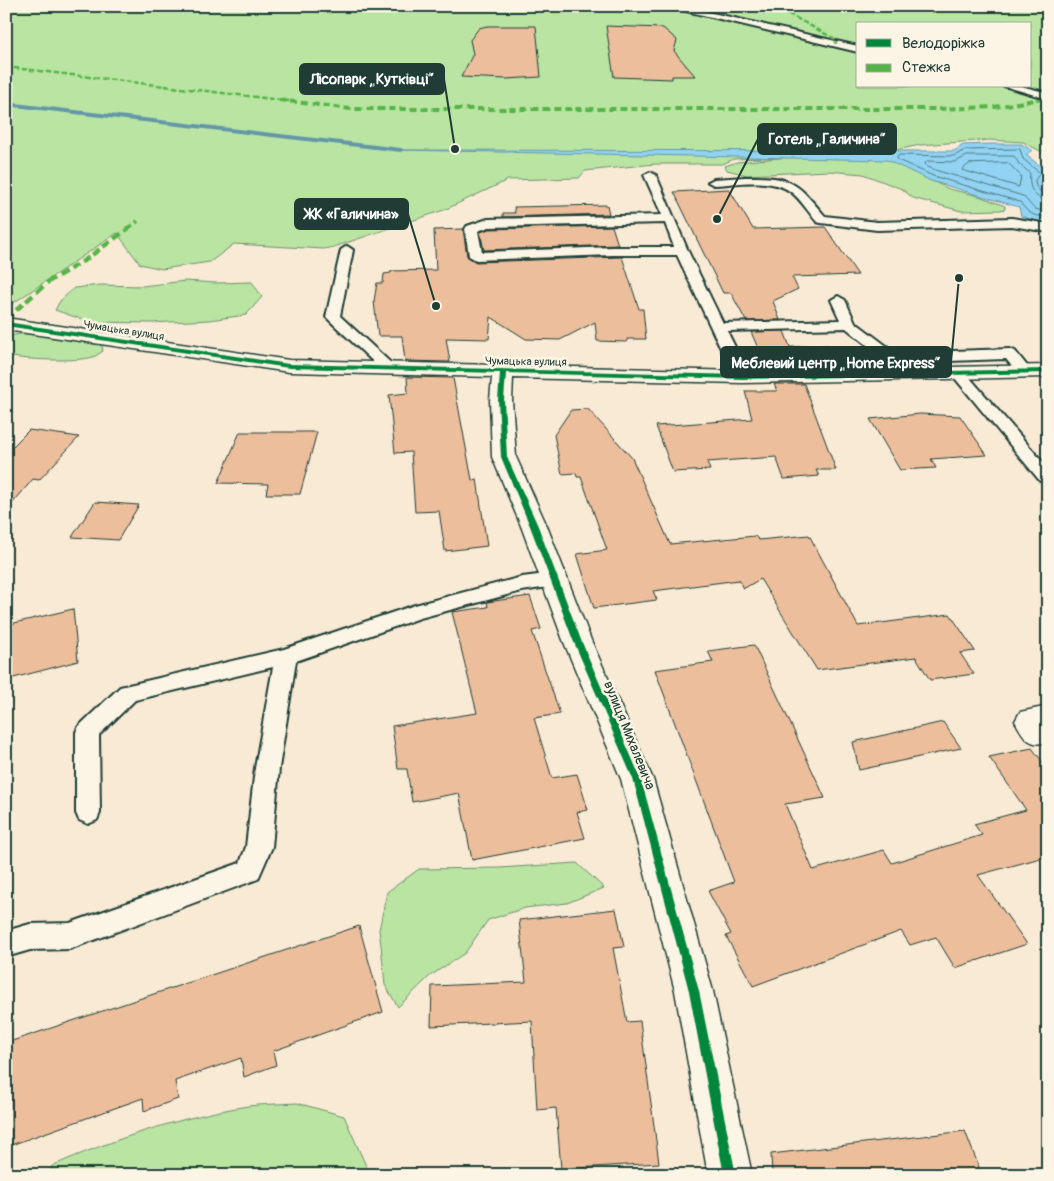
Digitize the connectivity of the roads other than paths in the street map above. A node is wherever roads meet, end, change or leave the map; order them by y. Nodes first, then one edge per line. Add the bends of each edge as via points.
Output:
1 (669, 6) edge
2 (856, 49) edge
3 (1017, 88) edge
4 (1048, 96) edge
5 (650, 175) dead end
6 (714, 182) dead end
7 (670, 219) junction
8 (1048, 228) edge
9 (347, 250) dead end
10 (682, 251) junction
11 (838, 300) dead end
12 (6, 324) edge
13 (849, 324) junction
14 (718, 327) junction
15 (389, 369) junction
16 (503, 372) junction
17 (1024, 372) junction
18 (1048, 372) edge
19 (959, 374) junction
20 (742, 377) junction
21 (1046, 477) dead end
22 (554, 580) junction
23 (286, 656) junction
24 (88, 813) dead end
25 (6, 944) edge
26 (730, 1175) edge

1 - 2 lane
3 - 4 lane
5 - 7 lane
6 - 8 lane via 772,181 787,184 821,219 877,226 1012,222
7 - 10 lane
7 - 10 lane via 488,223 471,229 476,256
9 - 15 lane via 333,317
10 - 14 lane
11 - 13 lane
12 - 15 street, Чумацька вулиця via 289,366
13 - 14 lane
13 - 17 lane via 892,358 1010,354
14 - 20 lane
15 - 16 street, Чумацька вулиця
16 - 20 street, Чумацька вулиця
16 - 22 street, вулиця Михалевича via 504,456
17 - 18 street, Чумацька вулиця
17 - 19 street, Чумацька вулиця
19 - 20 street, Чумацька вулиця
19 - 21 lane
22 - 23 lane via 522,584 415,612
22 - 26 street, вулиця Михалевича via 576,640 637,779 694,991
23 - 24 lane via 128,693 87,732
23 - 25 lane via 267,768 259,847 250,871 70,936 30,937

